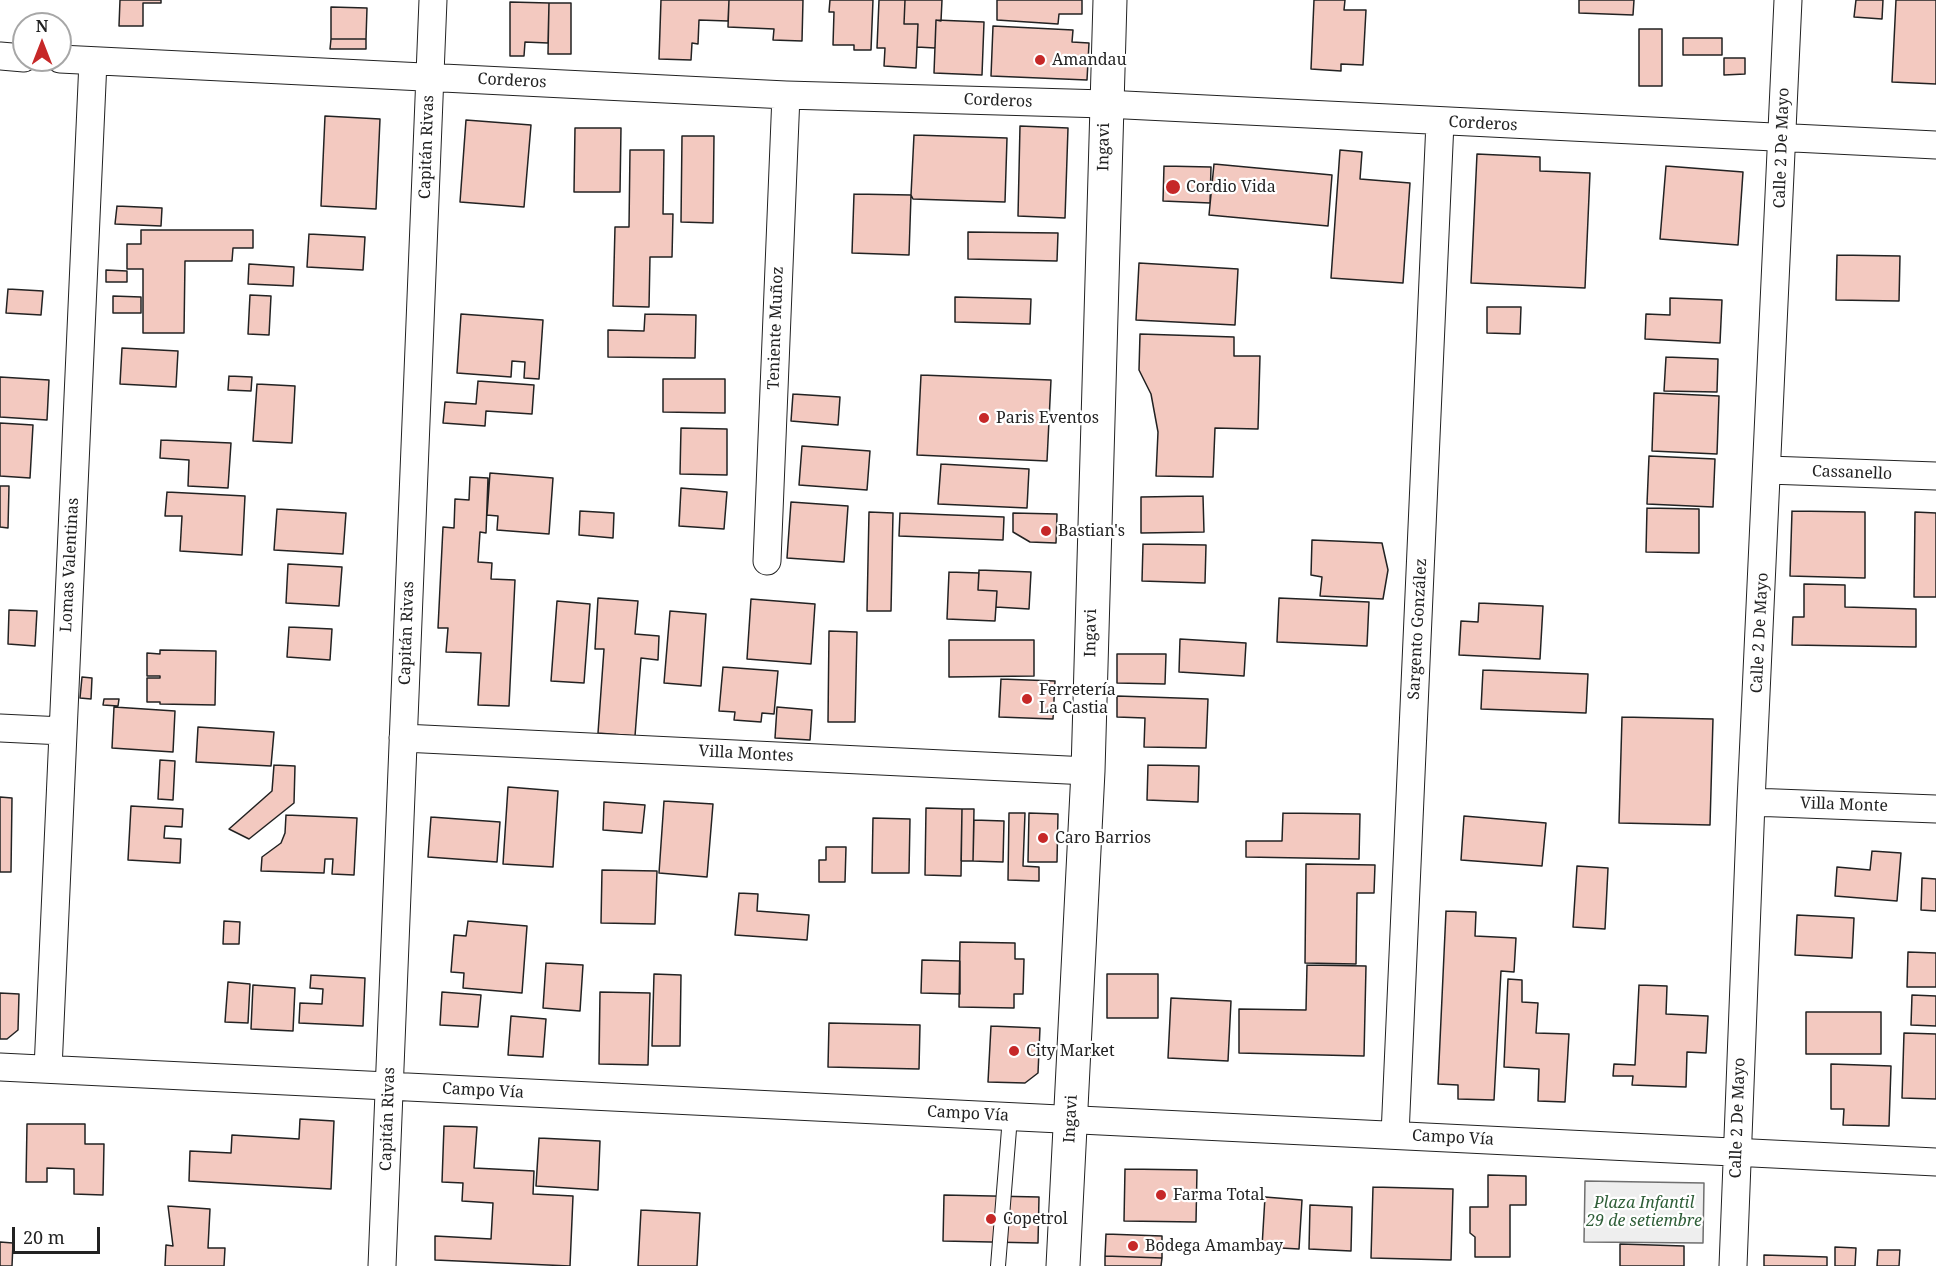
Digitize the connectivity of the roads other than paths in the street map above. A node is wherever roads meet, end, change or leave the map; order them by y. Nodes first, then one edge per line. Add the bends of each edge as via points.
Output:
1 (433, 0) edge
2 (1110, 0) edge
3 (1788, 0) edge
4 (72, 60) edge
5 (93, 61) junction
6 (430, 76) junction
7 (786, 95) junction
8 (1105, 104) junction
9 (1440, 122) junction
10 (1783, 138) junction
11 (1936, 145) edge
12 (1767, 470) junction
13 (1936, 476) edge
14 (767, 561) dead end
15 (0, 728) edge
16 (63, 731) junction
17 (403, 738) junction
18 (1088, 771) junction
19 (1751, 802) junction
20 (1936, 809) edge
21 (0, 1067) edge
22 (48, 1069) junction
23 (389, 1086) junction
24 (1010, 1116) junction
25 (1071, 1119) junction
26 (1395, 1135) junction
27 (1736, 1152) junction
28 (1936, 1162) edge
29 (382, 1266) edge
30 (998, 1266) edge
31 (1063, 1266) edge
32 (1732, 1266) edge

1 - 6 street, Capitán Rivas
2 - 8 main road, Ingavi
3 - 10 street, Calle 2 De Mayo
4 - 5 street, Corderos
5 - 6 street, Corderos
5 - 16 street, Lomas Valentinas
6 - 7 street, Corderos
6 - 17 street, Capitán Rivas
7 - 8 street, Corderos
7 - 14 street, Teniente Muñoz
8 - 9 street, Corderos
8 - 18 main road, Ingavi
9 - 10 street, Corderos
9 - 26 street, Sargento González
10 - 11 street, Corderos
10 - 12 street, Calle 2 De Mayo
12 - 13 street, Cassanello
12 - 19 street, Calle 2 De Mayo
15 - 16 street
16 - 22 street, Lomas Valentinas
17 - 18 street, Villa Montes
17 - 23 street, Capitán Rivas
18 - 25 main road, Ingavi
19 - 20 street, Villa Monte
19 - 27 street, Calle 2 De Mayo
21 - 22 street, Campo Vía
22 - 23 street, Campo Vía
23 - 24 street, Campo Vía
23 - 29 street, Capitán Rivas
24 - 25 street, Campo Vía
24 - 30 lane
25 - 26 street, Campo Vía
25 - 31 main road, Ingavi
26 - 27 street, Campo Vía
27 - 28 street, Campo Vía
27 - 32 street, Calle 2 De Mayo

